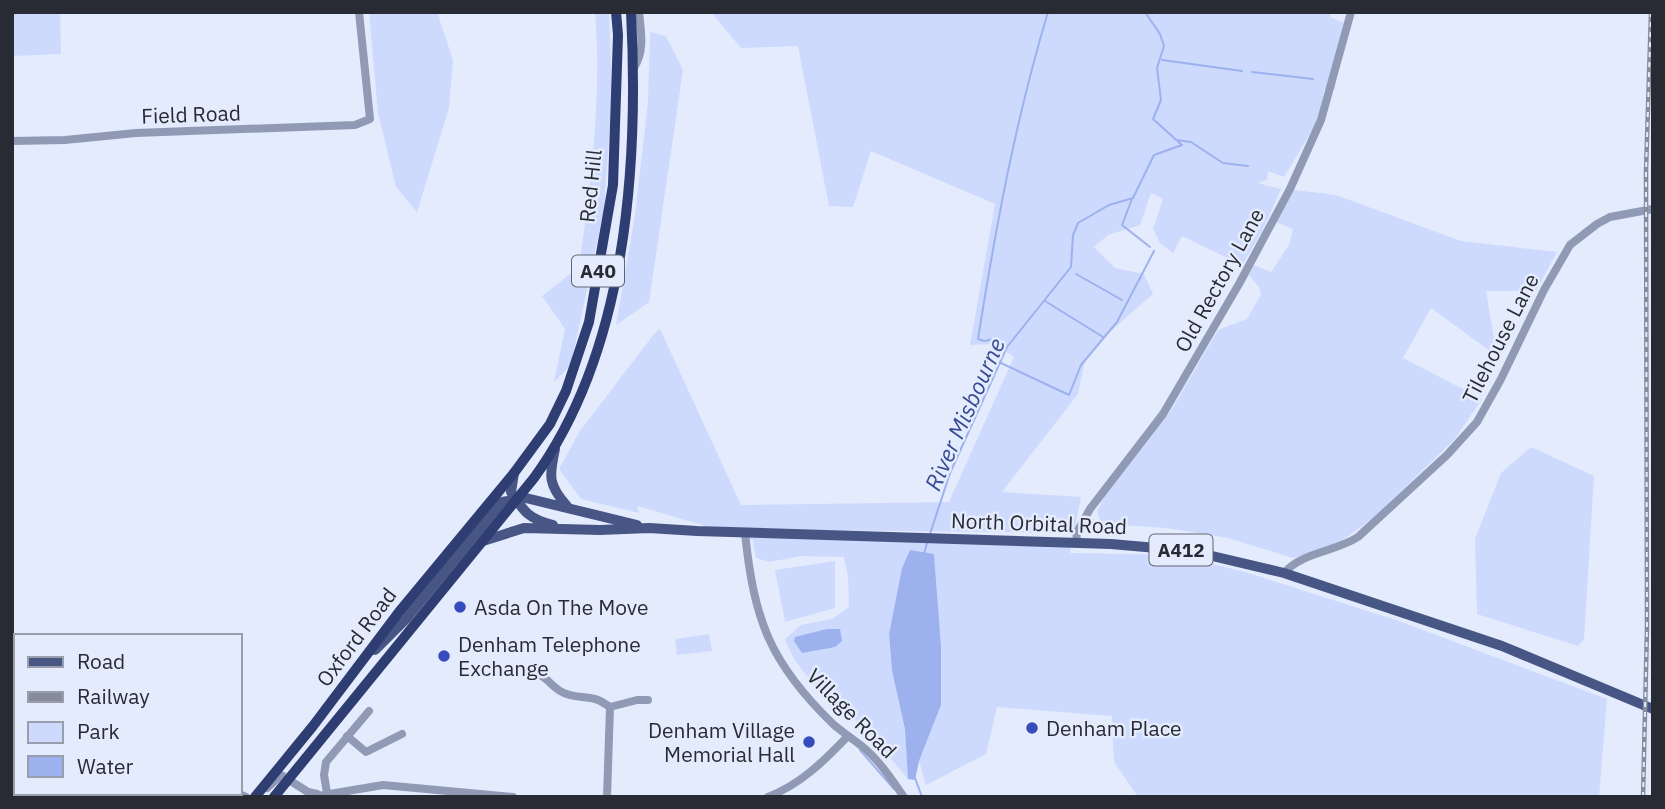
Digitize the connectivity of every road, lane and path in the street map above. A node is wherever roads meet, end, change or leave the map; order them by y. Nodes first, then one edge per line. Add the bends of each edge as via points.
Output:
1 (359, 12) edge
2 (616, 12) edge
3 (631, 12) edge
4 (639, 12) edge
5 (1352, 12) edge
6 (634, 68) junction
7 (12, 141) edge
8 (1653, 209) edge
9 (555, 449) junction
10 (514, 473) junction
11 (516, 500) junction
12 (490, 503) joint
13 (568, 507) junction
14 (579, 510) junction
15 (596, 515) junction
16 (568, 528) junction
17 (649, 528) junction
18 (600, 530) junction
19 (746, 533) junction
20 (482, 541) junction
21 (1076, 543) junction
22 (1284, 573) junction
23 (355, 671) junction
24 (526, 673) dead end
25 (648, 700) dead end
26 (610, 707) junction
27 (1653, 709) edge
28 (369, 711) dead end
29 (402, 734) dead end
30 (347, 736) junction
31 (848, 736) junction
32 (289, 778) junction
33 (327, 793) junction
34 (315, 796) edge
35 (256, 797) edge
36 (274, 797) edge
37 (513, 797) edge
38 (607, 797) edge
39 (768, 797) edge
40 (904, 797) edge

1 - 7 street, Field Road via 370,119 355,125
2 - 10 highway, Red Hill / A40 via 614,185 589,322 556,413
3 - 6 highway, Red Hill / A40
4 - 6 street, Red Hill via 641,51
5 - 21 street, Old Rectory Lane via 1321,120 1290,189 1163,414 1090,509
6 - 9 highway, Red Hill / A40 via 628,186 605,327 590,376
8 - 22 street, Tilehouse Lane via 1610,217 1570,245 1501,379 1465,436 1358,537 1297,562
9 - 11 highway, Red Hill / A40
9 - 13 main road via 551,478
10 - 11 main road via 511,492
10 - 12 highway, Red Hill / A40
11 - 13 main road, North Orbital Road / A412
11 - 16 main road via 526,514 542,523
11 - 20 highway, A40
11 - 23 main road via 502,502 406,619
12 - 23 highway, Oxford Road / A40
13 - 14 main road, North Orbital Road / A412
14 - 15 main road, North Orbital Road / A412
14 - 16 street
15 - 17 main road, North Orbital Road / A412
15 - 18 street
16 - 18 main road, North Orbital Road
16 - 20 main road, North Orbital Road via 524,528
17 - 18 main road, North Orbital Road
17 - 19 main road, North Orbital Road / A412
19 - 21 main road, North Orbital Road / A412
19 - 31 street, Village Road via 750,577 767,638 806,695
20 - 32 highway, Oxford Road / A40
21 - 22 main road, North Orbital Road / A412 via 1191,551
22 - 27 main road, North Orbital Road / A412 via 1529,656
23 - 35 highway, Oxford Road / A40
24 - 26 street via 537,673 561,691 597,699
25 - 26 street
26 - 38 street
28 - 30 street
29 - 30 street via 366,752
30 - 33 street via 326,761
31 - 39 street via 813,771
31 - 40 street, Village Road via 876,759
32 - 34 street
32 - 35 street via 281,775
32 - 36 highway, Oxford Road / A40
33 - 34 street
33 - 37 street via 383,785

